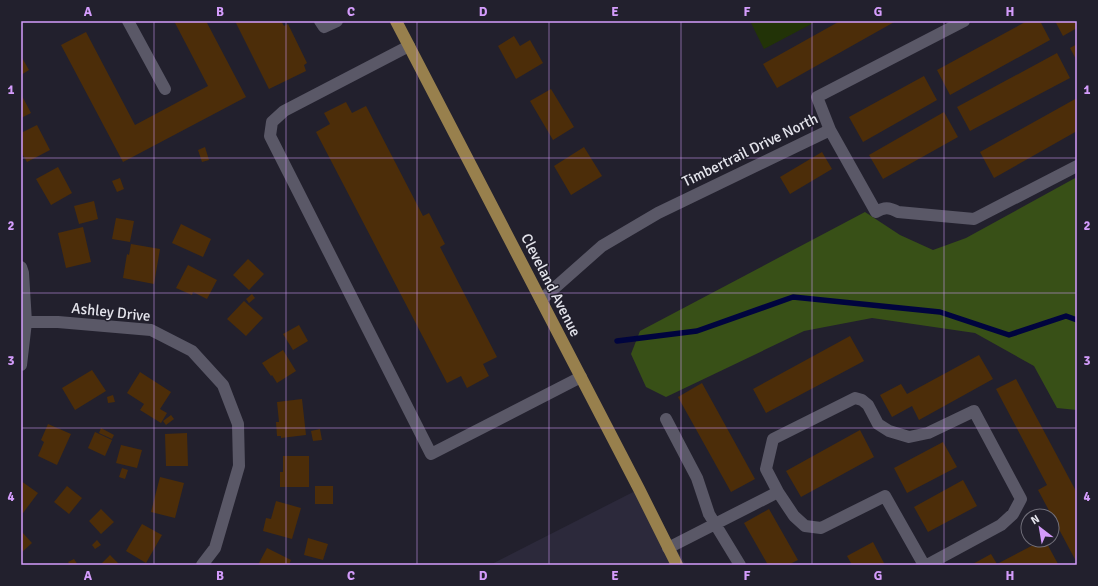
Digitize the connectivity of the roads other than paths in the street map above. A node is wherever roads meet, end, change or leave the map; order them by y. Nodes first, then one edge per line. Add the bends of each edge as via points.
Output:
1 (128, 21) edge
2 (320, 21) edge
3 (337, 21) edge
4 (396, 21) edge
5 (964, 21) edge
6 (409, 46) junction
7 (165, 89) dead end
8 (830, 130) junction
9 (1077, 166) edge
10 (21, 267) edge
11 (541, 300) junction
12 (26, 322) junction
13 (21, 365) edge
14 (581, 377) junction
15 (666, 419) dead end
16 (778, 492) junction
17 (716, 524) junction
18 (668, 548) junction
19 (202, 565) edge
20 (677, 565) edge
21 (740, 565) edge
22 (924, 565) edge
23 (928, 565) edge

1 - 7 street
2 - 3 street via 324,28
4 - 6 main road, Cleveland Avenue
5 - 8 street, Timbertrail Drive North via 817,97
6 - 11 main road, Cleveland Avenue
6 - 14 street via 284,111 272,122 270,136 431,454
8 - 9 street via 876,212 883,208 891,208 898,212 974,220
8 - 11 street, Timbertrail Drive North via 658,213 608,242
10 - 12 street
11 - 14 main road, Cleveland Avenue
12 - 13 street
12 - 19 street, Ashley Drive via 58,322 151,330 192,351 223,385 238,424 240,466 215,548
14 - 18 main road, Cleveland Avenue
15 - 17 street via 697,478
16 - 17 street
16 - 22 street via 794,516 805,526 821,528 885,496
16 - 23 street via 766,469 773,439 855,398 868,405 878,424 889,431 909,437 928,434 974,410 1021,499 1014,514 1001,525
17 - 18 street
17 - 21 street
18 - 20 main road, Cleveland Avenue

